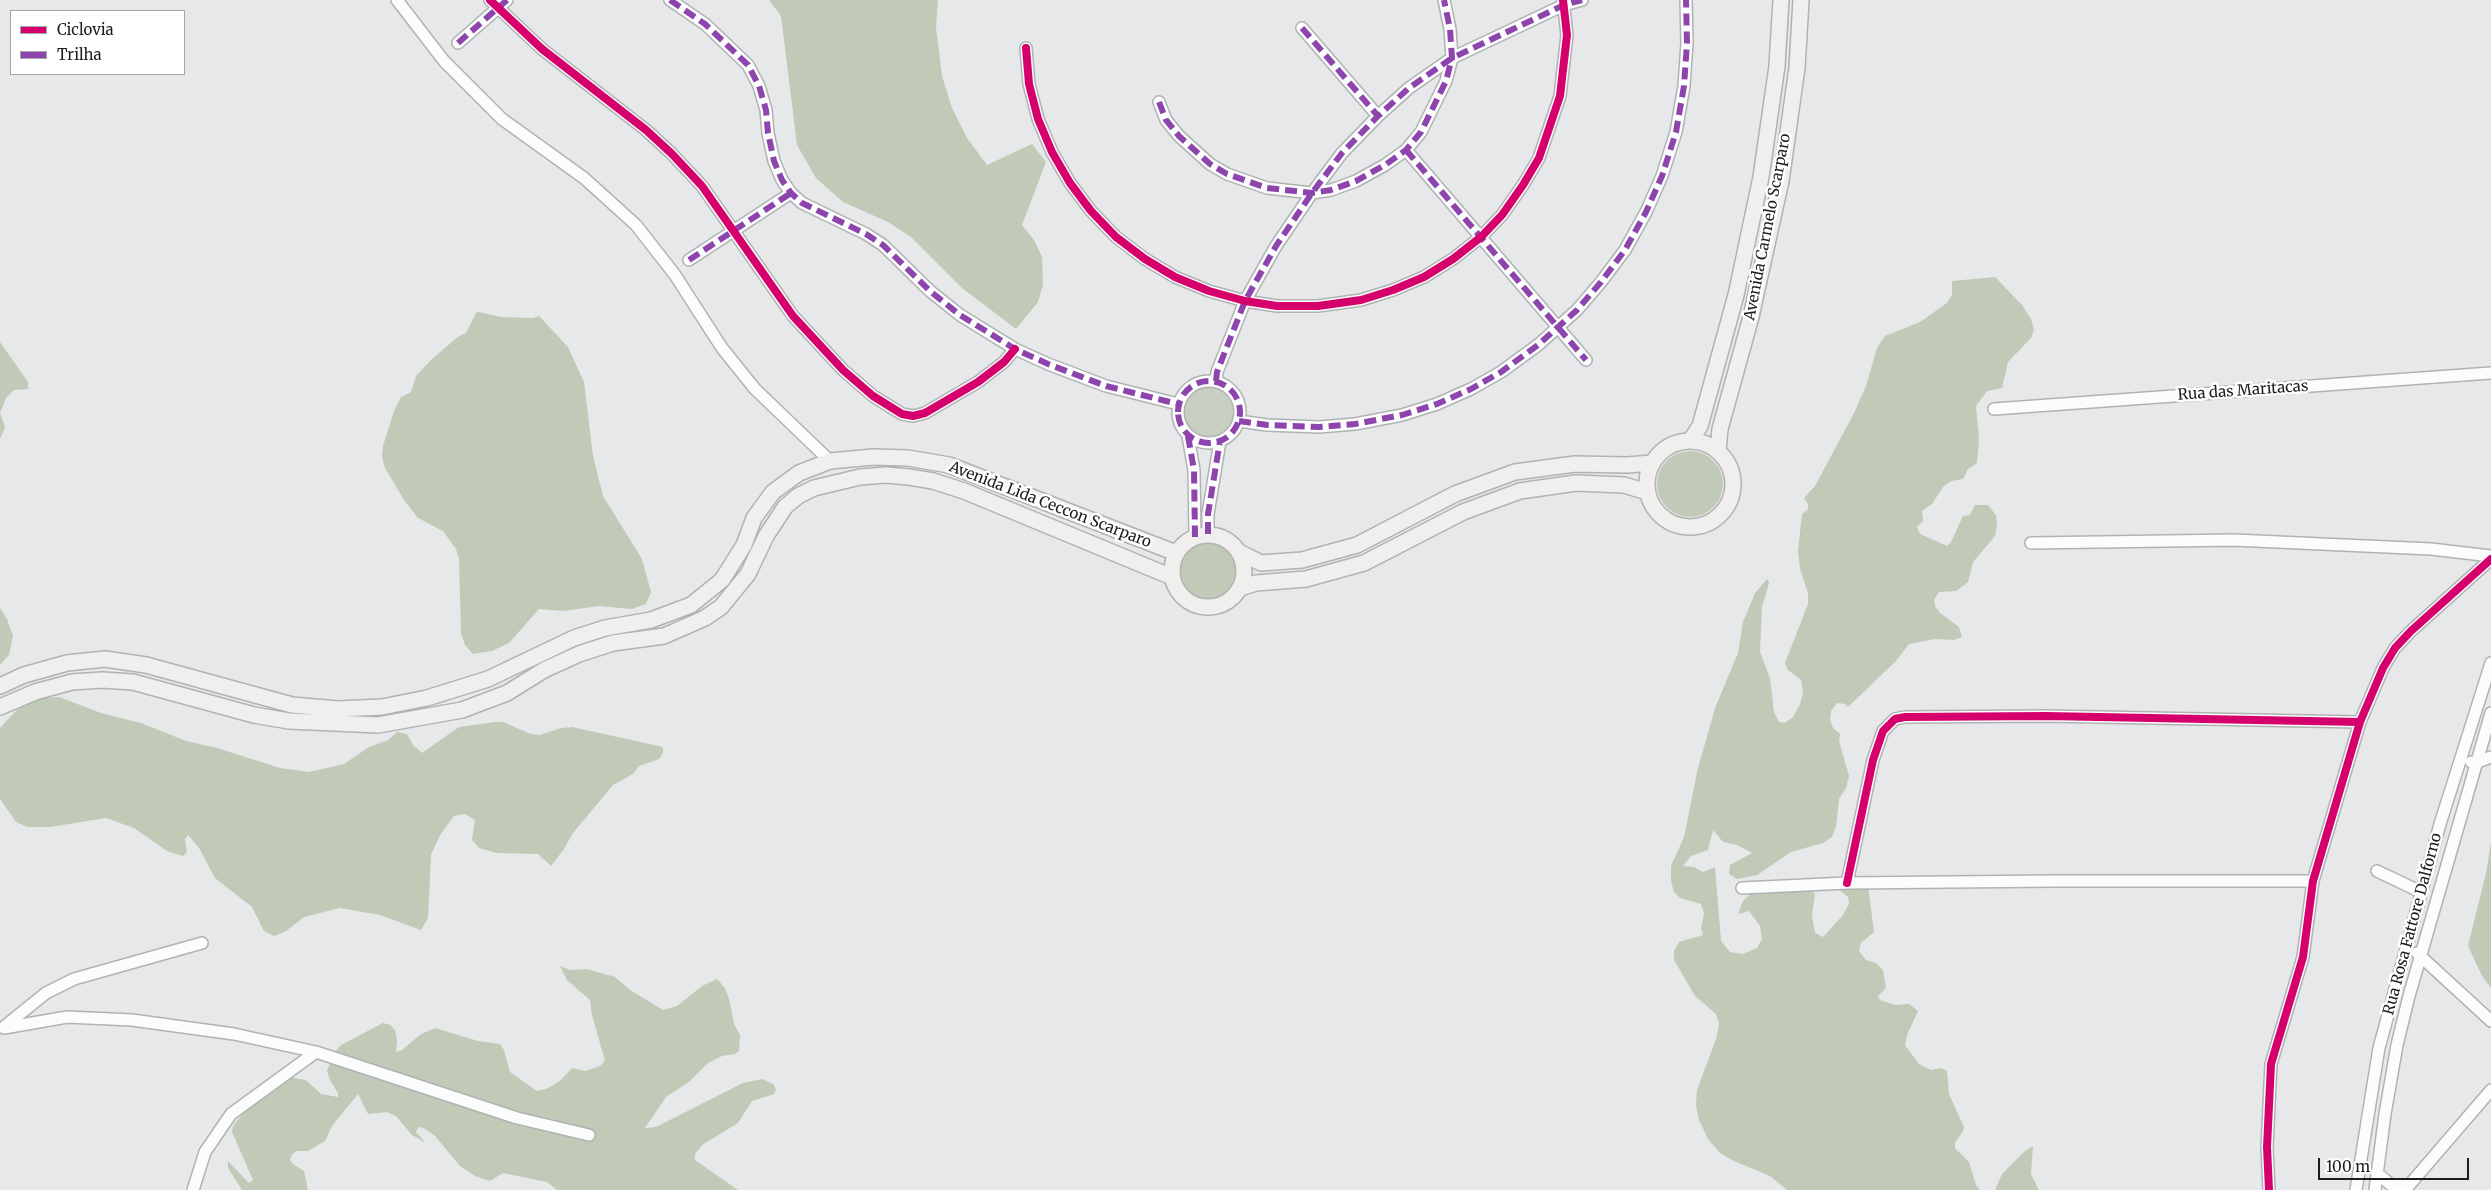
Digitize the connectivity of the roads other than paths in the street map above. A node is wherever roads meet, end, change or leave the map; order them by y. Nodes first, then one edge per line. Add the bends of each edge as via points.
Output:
1 (397, 0) edge
2 (507, 0) edge
3 (670, 0) edge
4 (1444, 0) edge
5 (1582, 0) edge
6 (1686, 0) edge
7 (1781, 0) edge
8 (1801, 0) edge
9 (1564, 3) edge
10 (494, 4) edge
11 (1302, 28) dead end
12 (458, 43) dead end
13 (1026, 48) dead end
14 (1452, 58) junction
15 (1159, 102) dead end
16 (1378, 116) junction
17 (1406, 150) junction
18 (791, 193) junction
19 (1312, 193) junction
20 (735, 231) junction
21 (1481, 237) junction
22 (689, 260) dead end
23 (1245, 301) junction
24 (1558, 328) junction
25 (1015, 349) junction
26 (1586, 360) dead end
27 (2491, 373) edge
28 (1216, 381) junction
29 (1178, 404) junction
30 (1994, 409) dead end
31 (1239, 421) junction
32 (1188, 436) junction
33 (1220, 441) junction
34 (1690, 441) junction
35 (1718, 451) junction
36 (830, 461) junction
37 (1652, 463) junction
38 (1647, 492) junction
39 (1202, 536) junction
40 (2031, 543) dead end
41 (1239, 552) junction
42 (1176, 553) junction
43 (2491, 557) edge
44 (1172, 577) junction
45 (1240, 588) junction
46 (2491, 663) edge
47 (0, 686) edge
48 (0, 707) edge
49 (2491, 713) edge
50 (2360, 722) junction
51 (2491, 757) edge
52 (2460, 760) junction
53 (2476, 763) junction
54 (2377, 871) dead end
55 (2313, 881) junction
56 (1847, 883) junction
57 (1742, 888) dead end
58 (2421, 892) junction
59 (202, 943) dead end
60 (2407, 946) junction
61 (2422, 956) junction
62 (2491, 1021) edge
63 (2, 1029) edge
64 (316, 1052) junction
65 (2491, 1090) edge
66 (589, 1135) dead end
67 (2377, 1173) junction
68 (2407, 1187) edge
69 (193, 1190) edge
70 (2269, 1190) edge
71 (2356, 1190) edge
72 (2375, 1190) edge

1 - 36 street via 444,61 502,119 584,178 636,225 675,275 722,348 755,389
2 - 10 street
3 - 18 street via 705,24 748,66 759,86 766,110 774,161
4 - 14 street
5 - 9 street
6 - 24 street via 1684,86 1676,132 1662,176 1625,250 1601,282
7 - 34 main road, Avenida Carmelo Scarparo via 1777,66 1761,177 1736,295 1700,426
8 - 35 main road, Avenida Carmelo Scarparo via 1797,68 1781,181 1751,317 1720,430
9 - 14 street
9 - 21 street via 1566,64 1551,128 1523,186
10 - 12 street
10 - 20 street via 581,82 646,130 702,186
11 - 16 street
13 - 23 street via 1029,84 1038,119 1061,168 1091,212 1123,242 1175,277 1208,291
14 - 16 street via 1409,88
14 - 17 street via 1446,82 1422,132
15 - 19 street via 1166,120 1179,136 1210,164 1246,182 1267,188
16 - 19 street via 1342,154
17 - 19 street via 1356,181
17 - 21 street
18 - 20 street
18 - 25 street via 819,212 872,237 960,315
19 - 23 street via 1276,246
20 - 22 street
20 - 25 street via 793,316 843,370 873,396 902,414 925,414 978,382
21 - 23 street via 1424,276 1361,300 1318,306 1276,306
21 - 24 street
23 - 28 street
24 - 26 street
24 - 31 street via 1501,372 1471,389 1402,415 1319,427
25 - 29 street via 1106,386
27 - 30 street, Rua das Maritacas
28 - 29 street via 1202,381 1189,387
28 - 31 street via 1229,388 1238,399
29 - 32 street via 1178,418
31 - 33 street
32 - 33 street via 1200,442
32 - 39 street
33 - 39 street
34 - 35 main road
34 - 37 main road via 1668,447
35 - 38 main road via 1728,462 1733,492 1728,506 1705,525 1691,528 1676,525 1653,506
36 - 42 main road, Avenida Lida Ceccon Scarparo via 908,458 949,465
36 - 47 main road, Avenida Lida Ceccon Scarparo via 799,472 773,492 754,518 744,545 722,580 691,606 651,620 605,628 574,638 488,679 427,698 347,708 292,705 146,665 105,659 24,675
37 - 38 main road via 1647,477
37 - 41 main road via 1627,466 1575,464 1515,472 1455,494 1357,545 1302,560 1261,563
38 - 45 main road via 1624,485 1576,483 1520,491 1463,512 1364,563 1306,579 1256,583
39 - 41 main road via 1220,536
39 - 42 main road via 1184,543
40 - 43 street via 2234,540 2431,549
41 - 45 main road via 1244,570
42 - 44 main road
43 - 50 street via 2395,648
44 - 45 main road via 1185,598 1208,607 1226,601
44 - 48 main road, Avenida Lida Ceccon Scarparo via 964,491 909,477 860,477 814,488 785,507 766,536 748,574 721,607 705,618 664,636 613,643 579,654 507,692 462,710 378,725 289,721 245,713 133,682 102,680 72,682 35,692
46 - 52 street, Rua Rosa Fattore Dalforno
49 - 53 street, Rua Rosa Fattore Dalforno
50 - 55 street
50 - 56 street via 2056,716 1895,719 1883,731 1875,754
51 - 53 street
52 - 53 street
52 - 58 street, Rua Rosa Fattore Dalforno
53 - 61 street, Rua Rosa Fattore Dalforno
54 - 58 street
55 - 56 street
55 - 70 street via 2303,957 2271,1064 2267,1147
56 - 57 street
58 - 60 street, Rua Rosa Fattore Dalforno
59 - 63 street via 74,979 46,993
60 - 61 street
60 - 71 street, Rua Rosa Fattore Dalforno via 2379,1048
61 - 62 street
61 - 67 street, Rua Rosa Fattore Dalforno via 2397,1045
63 - 64 street via 67,1017 132,1020 234,1034
64 - 66 street via 517,1118
64 - 69 street via 232,1114 205,1152
65 - 68 street
67 - 68 street via 2391,1184
67 - 72 street, Rua Rosa Fattore Dalforno

